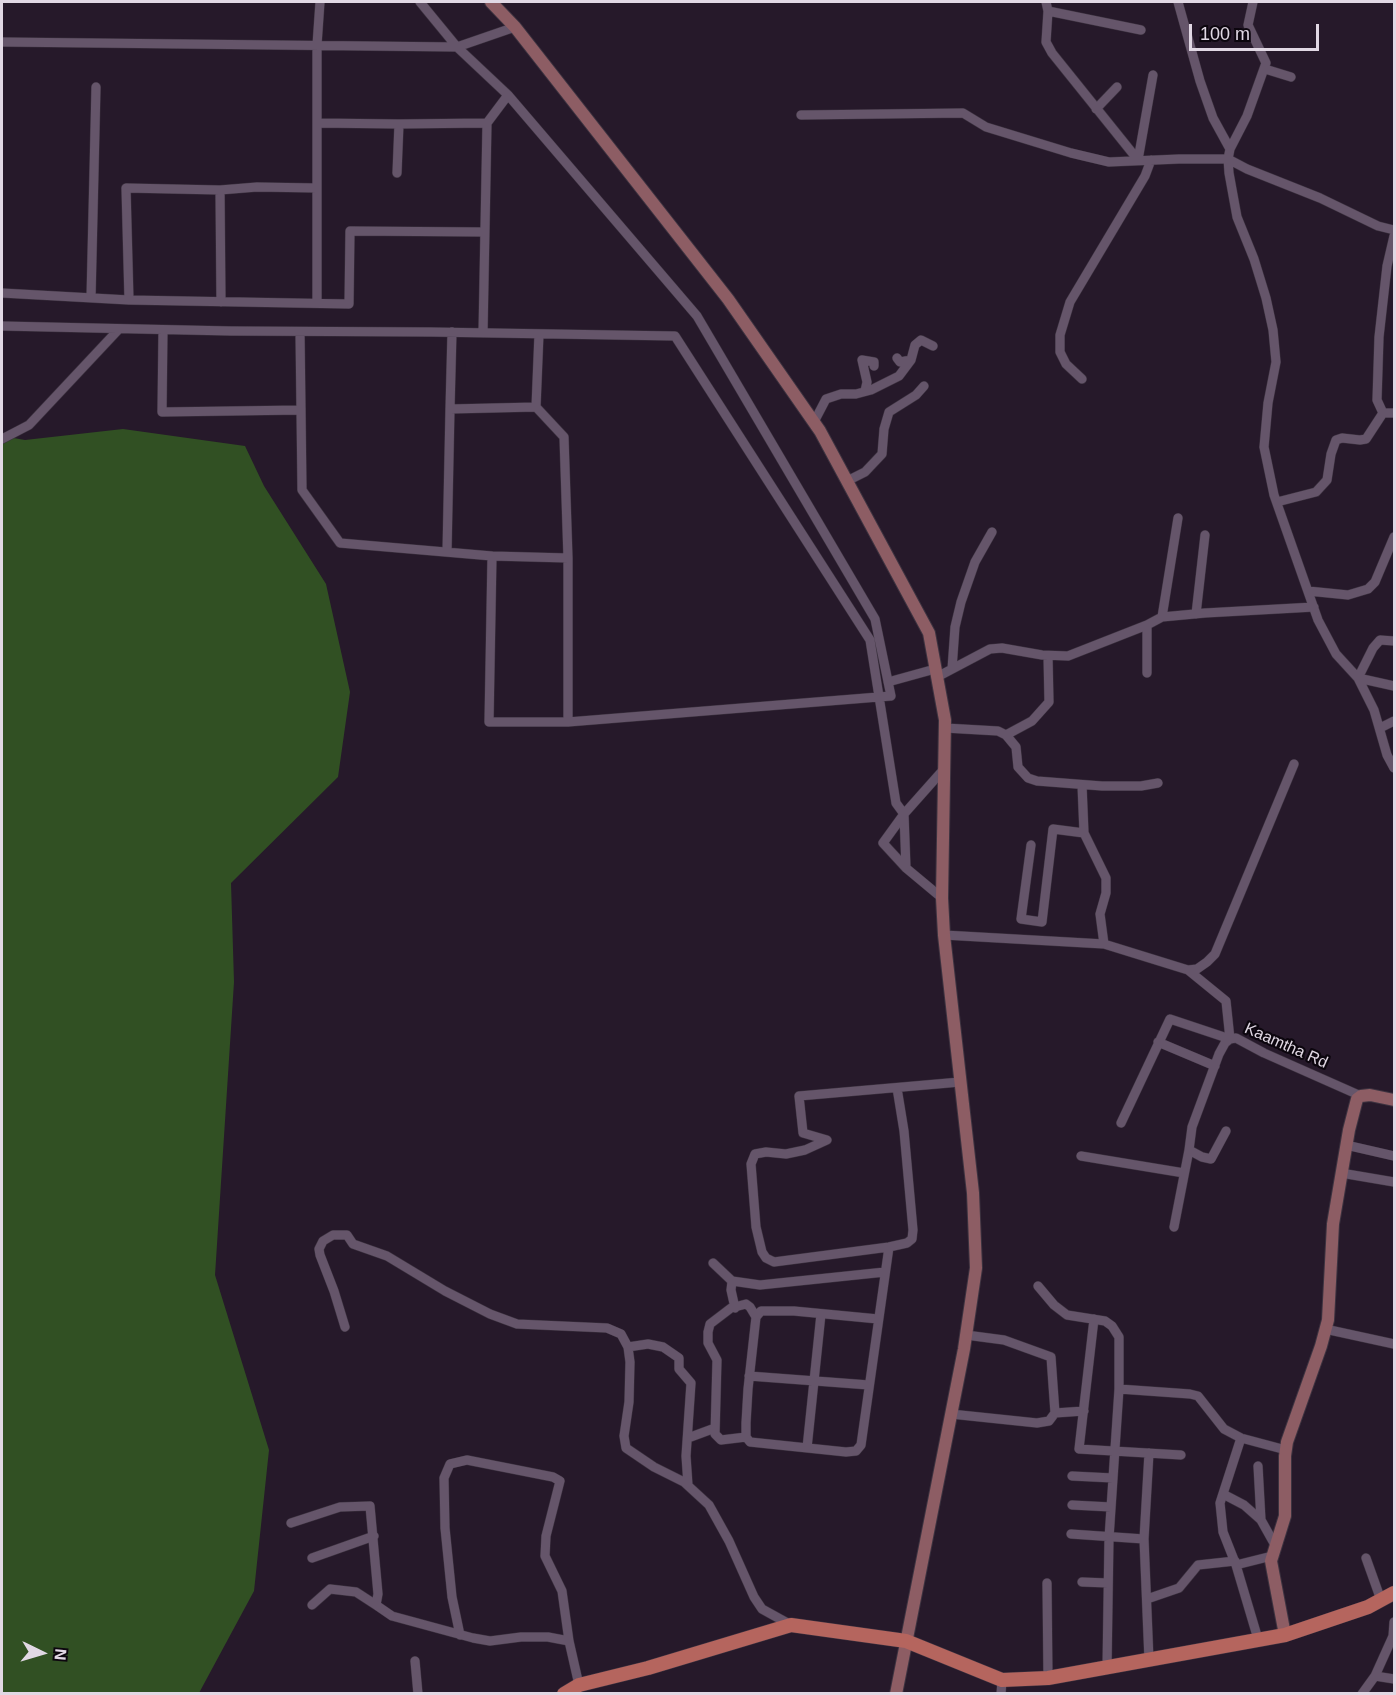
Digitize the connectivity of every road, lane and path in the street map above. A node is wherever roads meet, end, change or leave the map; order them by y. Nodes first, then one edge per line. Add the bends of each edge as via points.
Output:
1 (320, 2) edge
2 (420, 2) edge
3 (491, 2) edge
4 (1178, 2) edge
5 (1253, 2) edge
6 (1047, 6) edge
7 (515, 27) junction
8 (1141, 30) dead end
9 (2, 42) edge
10 (317, 45) junction
11 (457, 47) junction
12 (1264, 69) junction
13 (1153, 75) dead end
14 (1291, 77) dead end
15 (96, 87) dead end
16 (1117, 87) dead end
17 (508, 95) junction
18 (1096, 109) junction
19 (801, 115) dead end
20 (317, 123) junction
21 (487, 123) junction
22 (399, 124) junction
23 (1229, 154) junction
24 (1138, 160) junction
25 (1151, 160) junction
26 (397, 173) dead end
27 (317, 188) junction
28 (220, 190) junction
29 (1395, 230) edge
30 (484, 232) junction
31 (1395, 236) edge
32 (2, 293) edge
33 (91, 298) junction
34 (129, 300) junction
35 (221, 302) junction
36 (317, 303) junction
37 (2, 326) edge
38 (119, 329) junction
39 (163, 330) junction
40 (300, 332) junction
41 (452, 332) junction
42 (483, 333) junction
43 (539, 334) junction
44 (933, 346) dead end
45 (897, 358) dead end
46 (911, 360) junction
47 (874, 366) dead end
48 (1082, 379) dead end
49 (924, 386) dead end
50 (865, 391) junction
51 (536, 407) junction
52 (450, 409) junction
53 (301, 410) junction
54 (1383, 413) junction
55 (1395, 413) edge
56 (814, 422) junction
57 (2, 439) edge
58 (847, 481) junction
59 (1277, 502) junction
60 (1178, 518) dead end
61 (992, 532) dead end
62 (1205, 535) dead end
63 (1395, 537) edge
64 (447, 552) junction
65 (492, 556) junction
66 (568, 558) junction
67 (1308, 591) junction
68 (1314, 607) junction
69 (1196, 614) junction
70 (1162, 617) junction
71 (1147, 625) junction
72 (1395, 641) edge
73 (1048, 656) junction
74 (952, 669) junction
75 (936, 673) junction
76 (1147, 673) dead end
77 (1358, 678) junction
78 (888, 682) junction
79 (1395, 686) edge
80 (879, 697) junction
81 (1395, 721) edge
82 (568, 722) junction
83 (945, 728) junction
84 (1380, 728) junction
85 (1006, 735) junction
86 (1294, 764) dead end
87 (1395, 768) edge
88 (944, 769) junction
89 (1158, 783) dead end
90 (1082, 784) junction
91 (904, 814) junction
92 (1084, 833) junction
93 (1031, 845) dead end
94 (906, 868) junction
95 (942, 898) junction
96 (1042, 922) junction
97 (944, 935) junction
98 (1040, 939) junction
99 (1104, 944) junction
100 (1188, 970) junction
101 (1230, 1039) junction
102 (1158, 1042) junction
103 (1215, 1066) junction
104 (960, 1082) junction
105 (897, 1088) junction
106 (1361, 1096) junction
107 (1395, 1100) edge
108 (1121, 1123) dead end
109 (1226, 1131) dead end
110 (1346, 1145) junction
111 (1189, 1150) junction
112 (1082, 1156) dead end
113 (1395, 1156) edge
114 (1184, 1173) junction
115 (1341, 1173) junction
116 (1395, 1182) edge
117 (1174, 1227) dead end
118 (889, 1247) junction
119 (712, 1263) dead end
120 (885, 1272) junction
121 (732, 1281) junction
122 (1038, 1286) dead end
123 (735, 1308) junction
124 (821, 1314) junction
125 (756, 1317) junction
126 (879, 1319) junction
127 (1094, 1319) junction
128 (345, 1327) dead end
129 (1325, 1329) junction
130 (966, 1335) junction
131 (1395, 1344) edge
132 (627, 1347) junction
133 (749, 1376) junction
134 (813, 1380) junction
135 (869, 1385) junction
136 (1119, 1389) junction
137 (1084, 1411) junction
138 (1055, 1413) junction
139 (951, 1414) junction
140 (715, 1428) junction
141 (747, 1437) junction
142 (688, 1438) junction
143 (1241, 1438) junction
144 (807, 1448) junction
145 (1286, 1450) junction
146 (1115, 1451) junction
147 (1149, 1453) junction
148 (1181, 1455) dead end
149 (1258, 1466) dead end
150 (1072, 1476) dead end
151 (1113, 1478) junction
152 (688, 1485) junction
153 (1223, 1494) junction
154 (1072, 1505) dead end
155 (1111, 1507) junction
156 (1261, 1520) junction
157 (291, 1523) dead end
158 (1071, 1534) dead end
159 (374, 1536) junction
160 (1109, 1538) junction
161 (1144, 1539) junction
162 (1274, 1551) junction
163 (312, 1557) dead end
164 (1366, 1558) dead end
165 (1235, 1563) junction
166 (1047, 1582) dead end
167 (1082, 1582) dead end
168 (1108, 1583) junction
169 (1395, 1593) edge
170 (1147, 1599) junction
171 (1381, 1600) junction
172 (312, 1605) dead end
173 (376, 1605) junction
174 (1395, 1622) edge
175 (791, 1625) junction
176 (460, 1635) junction
177 (1285, 1635) junction
178 (1258, 1640) junction
179 (569, 1641) junction
180 (906, 1641) junction
181 (1149, 1660) junction
182 (415, 1661) dead end
183 (1107, 1668) junction
184 (1375, 1676) junction
185 (1048, 1678) junction
186 (1395, 1679) edge
187 (579, 1685) junction
188 (1001, 1687) edge
189 (418, 1694) edge
190 (564, 1694) edge
191 (896, 1694) edge
192 (1362, 1694) edge

1 - 10 street
2 - 11 street
3 - 7 street
4 - 23 street via 1200,81
5 - 12 street via 1248,25 1266,63
6 - 8 street
6 - 18 street via 1046,42
7 - 11 street
7 - 56 street via 728,298
9 - 10 street
10 - 11 street
10 - 20 street
11 - 17 street
12 - 14 street
12 - 23 street
13 - 24 street
15 - 33 street
16 - 18 street
17 - 21 street
17 - 78 street via 697,316 875,619
18 - 24 street
19 - 24 street via 963,113 986,127 1071,153 1109,162
20 - 22 street
20 - 27 street
21 - 22 street
21 - 30 street
22 - 26 street
23 - 25 street
23 - 29 street via 1247,169
23 - 59 street via 1228,174 1237,217 1254,259 1273,330 1276,362 1264,447
24 - 25 street
25 - 48 street via 1070,302 1060,335 1060,352
27 - 28 street
27 - 36 street
28 - 34 street via 126,188
28 - 35 street
30 - 36 street via 350,231 349,304
30 - 42 street
31 - 54 street via 1379,337 1377,400
32 - 33 street
33 - 34 street
34 - 35 street
35 - 36 street
37 - 38 street
38 - 39 street
38 - 57 street via 29,425
39 - 40 street
39 - 53 street via 162,412
40 - 41 street
40 - 53 street
41 - 42 street
41 - 52 street
42 - 43 street
43 - 51 street
43 - 80 street via 675,336 870,640
44 - 46 street via 921,340 915,345
45 - 46 street via 900,362
46 - 50 street via 899,376
47 - 50 street via 874,362 862,360
49 - 58 street via 888,412 882,454 865,472
50 - 56 street via 826,399
51 - 52 street
51 - 66 street via 564,437
52 - 64 street
53 - 64 street via 302,490 340,543
54 - 55 street
54 - 59 street via 1366,439 1336,440 1327,480 1316,492
56 - 58 street
58 - 75 street via 929,633
59 - 67 street
60 - 70 street
61 - 74 street via 975,562 961,602
62 - 69 street
63 - 67 street via 1368,590 1348,595
64 - 65 street
65 - 66 street
65 - 82 street via 489,722
66 - 82 street
67 - 68 street
68 - 69 street
68 - 77 street via 1336,654
69 - 70 street
70 - 71 street
71 - 73 street via 1068,656
71 - 76 street
72 - 77 street via 1380,640
73 - 74 street via 1002,648
73 - 85 street via 1050,702 1032,721
74 - 75 street
75 - 78 street
75 - 83 street
77 - 79 street
77 - 84 street
78 - 80 street via 891,696
80 - 82 street
80 - 91 street via 896,803
81 - 84 street
83 - 85 street via 998,731
83 - 88 street
84 - 87 street
85 - 90 street via 1016,747 1018,767 1028,778
86 - 100 street via 1215,954 1197,969
88 - 91 street
88 - 95 street
89 - 90 street
90 - 92 street
91 - 94 street
91 - 94 street via 883,843
92 - 96 street via 1053,830
92 - 99 street via 1106,878 1100,914
93 - 96 street via 1021,919
94 - 95 street
95 - 97 street
96 - 98 street
97 - 98 street
97 - 104 street
98 - 99 street
99 - 100 street
100 - 101 street via 1226,1001
101 - 102 street, Kaamtha Rd via 1170,1019
101 - 103 street
101 - 106 street, Kaamtha Rd via 1236,1038
102 - 103 street
102 - 108 street, Kaamtha Rd
103 - 111 street via 1192,1127
104 - 105 street
104 - 130 street via 973,1192 976,1268
105 - 118 street via 913,1230 907,1243
105 - 118 street via 799,1096 803,1133 827,1140 786,1154 755,1154 751,1164 756,1227 766,1258 774,1262
106 - 107 street
106 - 110 street
109 - 111 street via 1211,1159
110 - 113 street
110 - 115 street
111 - 114 street
112 - 114 street
114 - 117 street
115 - 116 street
115 - 129 street
118 - 120 street
119 - 121 street
120 - 121 street via 760,1285
120 - 126 street
121 - 123 street
122 - 127 street via 1067,1315
123 - 125 street via 746,1305
123 - 140 street via 710,1324 708,1332 708,1343 717,1360
124 - 125 street via 761,1311
124 - 126 street
124 - 134 street
125 - 133 street
126 - 135 street
127 - 136 street via 1113,1326 1119,1337
127 - 137 street
128 - 132 street via 319,1249 333,1235 347,1235 352,1244 387,1256 490,1314 517,1324 607,1328 621,1334
129 - 131 street
129 - 145 street
130 - 138 street via 1004,1341 1051,1357
130 - 139 street
132 - 142 street via 663,1347 679,1358 679,1369 691,1383
132 - 152 street via 630,1362 626,1448
133 - 134 street
133 - 141 street
134 - 135 street
134 - 144 street
135 - 144 street via 861,1445 856,1451
136 - 143 street via 1198,1396 1224,1429
136 - 146 street
137 - 138 street
137 - 146 street via 1079,1449
138 - 139 street via 1049,1421 1037,1423
139 - 180 street
140 - 141 street via 721,1440
140 - 142 street
141 - 144 street via 750,1442
142 - 152 street
143 - 145 street
143 - 153 street
145 - 162 street via 1285,1516
146 - 147 street
146 - 151 street
147 - 148 street
147 - 161 street
149 - 156 street
150 - 151 street
151 - 155 street
152 - 175 street via 709,1505 762,1609
153 - 156 street
153 - 165 street via 1223,1532
154 - 155 street
155 - 160 street
156 - 162 street
157 - 159 street via 340,1507 370,1506
158 - 160 street
159 - 163 street
159 - 173 street
160 - 161 street
160 - 168 street
161 - 170 street
162 - 165 street
162 - 177 street via 1273,1574
164 - 171 street
165 - 170 street via 1198,1565 1179,1588
165 - 178 street
166 - 185 street
167 - 168 street
168 - 183 street
169 - 171 main road
170 - 181 street
171 - 177 main road
172 - 173 street via 330,1589 356,1592
173 - 176 street via 392,1616
174 - 184 street
175 - 180 main road
175 - 187 main road
176 - 179 street via 490,1641 548,1637
176 - 179 street via 447,1557 444,1478 450,1464 466,1460 561,1481 546,1536 545,1556 562,1591
177 - 178 main road
178 - 181 main road
179 - 187 street
180 - 188 main road
180 - 191 street
181 - 183 main road
182 - 189 street
183 - 185 main road
184 - 186 street
184 - 192 street
185 - 188 main road
187 - 190 main road

